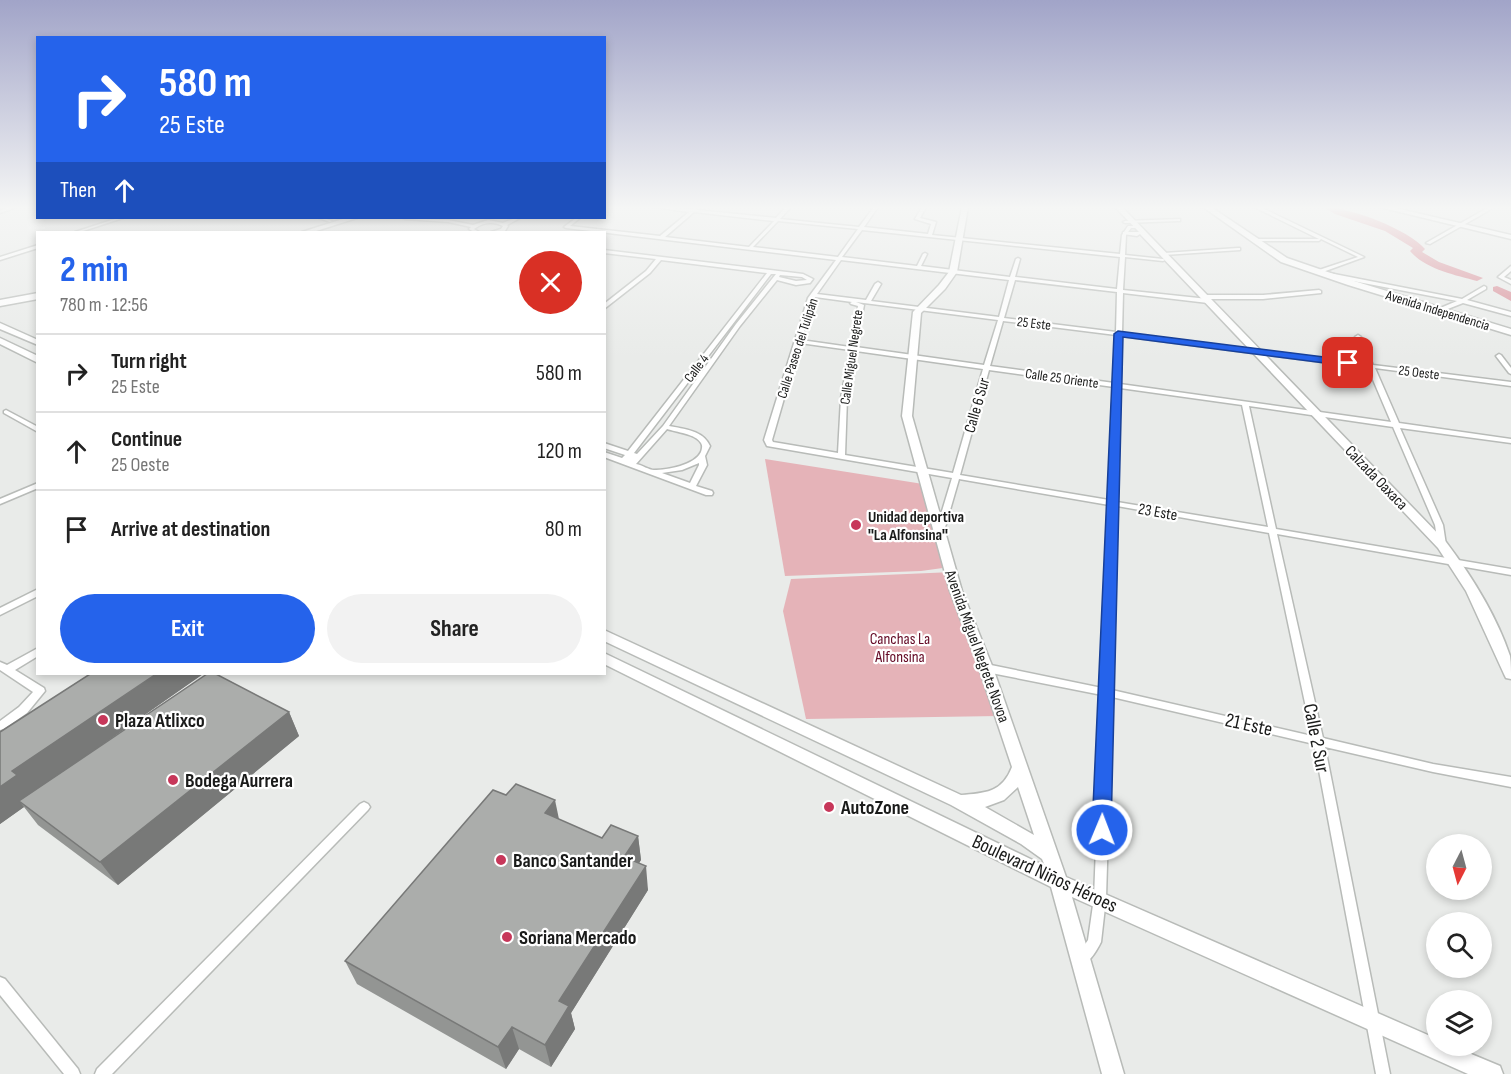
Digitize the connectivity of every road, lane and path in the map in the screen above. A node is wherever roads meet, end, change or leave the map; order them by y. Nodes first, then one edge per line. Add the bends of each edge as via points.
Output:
1 (640, 257) edge
2 (832, 257) edge
3 (923, 257) edge
4 (955, 257) edge
5 (1123, 257) edge
6 (1162, 257) edge
7 (1280, 257) edge
8 (1362, 257) edge
9 (840, 258) junction
10 (656, 259) junction
11 (1018, 259) dead end
12 (918, 268) junction
13 (1511, 268) edge
14 (952, 272) junction
15 (769, 273) junction
16 (1322, 273) junction
17 (777, 276) junction
18 (1012, 279) junction
19 (1511, 282) edge
20 (878, 284) dead end
21 (1484, 288) dead end
22 (1120, 291) junction
23 (1319, 292) dead end
24 (36, 294) edge
25 (812, 297) junction
26 (606, 299) edge
27 (1206, 301) junction
28 (1462, 301) junction
29 (0, 302) edge
30 (868, 302) junction
31 (606, 305) edge
32 (919, 309) junction
33 (1440, 310) junction
34 (1511, 314) edge
35 (1000, 319) junction
36 (0, 326) edge
37 (1511, 332) edge
38 (1118, 334) junction
39 (1358, 337) dead end
40 (0, 340) edge
41 (798, 341) junction
42 (36, 343) edge
43 (853, 349) junction
44 (1255, 351) junction
45 (1499, 356) dead end
46 (912, 357) junction
47 (36, 359) edge
48 (700, 363) junction
49 (710, 364) junction
50 (1371, 366) junction
51 (986, 368) junction
52 (1511, 372) edge
53 (1511, 384) edge
54 (1116, 386) junction
55 (1245, 404) junction
56 (6, 411) dead end
57 (1316, 414) junction
58 (1397, 425) junction
59 (665, 427) junction
60 (36, 429) edge
61 (1511, 441) edge
62 (770, 444) joint
63 (606, 447) edge
64 (606, 455) edge
65 (630, 455) junction
66 (702, 457) junction
67 (841, 457) junction
68 (640, 458) junction
69 (628, 463) junction
70 (655, 471) junction
71 (922, 471) junction
72 (955, 476) junction
73 (36, 486) edge
74 (692, 486) junction
75 (709, 493) dead end
76 (0, 502) edge
77 (1113, 503) junction
78 (1274, 531) junction
79 (939, 532) junction
80 (1442, 545) junction
81 (1456, 562) junction
82 (1511, 572) edge
83 (36, 593) edge
84 (0, 612) edge
85 (606, 636) edge
86 (36, 652) edge
87 (606, 659) edge
88 (4, 667) edge
89 (986, 668) junction
90 (1511, 674) edge
91 (1105, 692) junction
92 (0, 726) edge
93 (1318, 740) junction
94 (1020, 767) junction
95 (1511, 782) edge
96 (960, 801) junction
97 (364, 807) dead end
98 (1050, 855) junction
99 (1059, 882) junction
100 (1100, 898) junction
101 (1082, 959) junction
102 (0, 984) edge
103 (1371, 1020) junction
104 (1113, 1073) edge
105 (73, 1074) edge
106 (102, 1074) edge
107 (1383, 1074) edge
108 (1492, 1074) edge

1 - 10 street
2 - 9 street
3 - 12 street
4 - 14 main road
5 - 22 street
6 - 27 main road, Calzada Oaxaca
7 - 16 main road, Avenida Independencia
8 - 16 street
9 - 12 street
9 - 25 street, Calle Paseo del Tulipán
10 - 15 street
10 - 26 street
10 - 31 street
11 - 18 street, Calle 6 Sur
12 - 14 street
13 - 19 street via 1501,277
14 - 18 street
14 - 32 main road
15 - 17 street
15 - 48 street, Calle 4
16 - 28 street
16 - 33 main road, Avenida Independencia
17 - 17 street via 796,283 809,281 803,276
17 - 49 street, Calle 4
18 - 22 street
18 - 35 street, Calle 6 Sur
20 - 30 street
21 - 28 street
22 - 27 street
22 - 38 street
23 - 27 street
24 - 29 highway
25 - 30 street, 25 Este
25 - 41 street, Calle Paseo del Tulipán
25 - 43 street, Calle Miguel Negrete via 861,305
27 - 44 main road, Calzada Oaxaca
28 - 33 street
28 - 34 street
30 - 32 street, 25 Este
32 - 35 street, 25 Este
32 - 46 main road, Avenida Miguel Negrete Novoa
33 - 37 main road, Avenida Independencia
35 - 38 street, 25 Este
35 - 51 street, Calle 6 Sur
36 - 42 main road
38 - 44 street, 25 Este
38 - 54 street
39 - 50 street
40 - 47 main road
41 - 43 street, Calle 25 Oriente
41 - 62 street, Calle Paseo del Tulipán
43 - 46 street, Calle 25 Oriente
43 - 67 street, Calle Miguel Negrete via 844,398
44 - 50 street, 25 Oeste
44 - 57 main road, Calzada Oaxaca
45 - 52 street
46 - 51 street, Calle 25 Oriente
46 - 71 main road, Avenida Miguel Negrete Novoa via 907,416
48 - 49 street
48 - 65 street, Calle 4
49 - 59 street, Calle 4
50 - 53 street, 25 Oeste
50 - 58 street
51 - 54 street, Calle 25 Oriente
51 - 72 street, Calle 6 Sur
54 - 55 street, Calle 25 Oriente
54 - 77 street
55 - 57 street, Calle 25 Oriente
55 - 78 street, Calle 2 Sur
56 - 60 street
57 - 58 street, Calle 25 Oriente
57 - 80 main road, Calzada Oaxaca
58 - 61 street
58 - 80 street via 1439,525
59 - 66 street via 699,437 706,446
59 - 68 street, Calle 4
62 - 67 street, 23 Este
63 - 65 street
64 - 69 street
65 - 68 street
65 - 69 street, Calle 4
66 - 70 street via 680,468
66 - 74 street via 703,465
67 - 71 street, 23 Este
68 - 69 street, Calle 4
69 - 70 street
70 - 74 street
71 - 72 street, 23 Este
71 - 79 main road, Avenida Miguel Negrete Novoa
72 - 77 street, 23 Este
72 - 79 street, Calle 6 Sur
73 - 76 street
74 - 75 street
77 - 78 street, 23 Este
77 - 91 street
78 - 81 street, 23 Este
78 - 93 street, Calle 2 Sur
79 - 89 main road, Avenida Miguel Negrete Novoa via 956,591
80 - 81 main road, Calzada Oaxaca
81 - 82 street, 23 Este
81 - 90 main road, Calzada Oaxaca
83 - 84 street
85 - 96 main road, Boulevard Niños Héroes
86 - 88 street
87 - 99 main road, Boulevard Niños Héroes
88 - 92 street via 40,691 23,710
89 - 91 street, 21 Este
89 - 94 main road, Avenida Miguel Negrete Novoa
91 - 93 street, 21 Este
91 - 100 street
93 - 95 street, 21 Este
93 - 103 street, Calle 2 Sur
94 - 96 main road via 1014,782 1002,794 978,802
94 - 98 main road, Avenida Miguel Negrete Novoa
96 - 98 main road, Boulevard Niños Héroes
97 - 106 street
98 - 99 main road, Avenida Miguel Negrete Novoa
99 - 100 main road, Boulevard Niños Héroes
99 - 101 main road, Avenida Miguel Negrete Novoa
100 - 101 street via 1094,942
100 - 103 main road, Boulevard Niños Héroes
101 - 104 main road, Avenida Miguel Negrete Novoa
102 - 105 street
103 - 107 street, Calle 2 Sur
103 - 108 main road, Boulevard Niños Héroes

